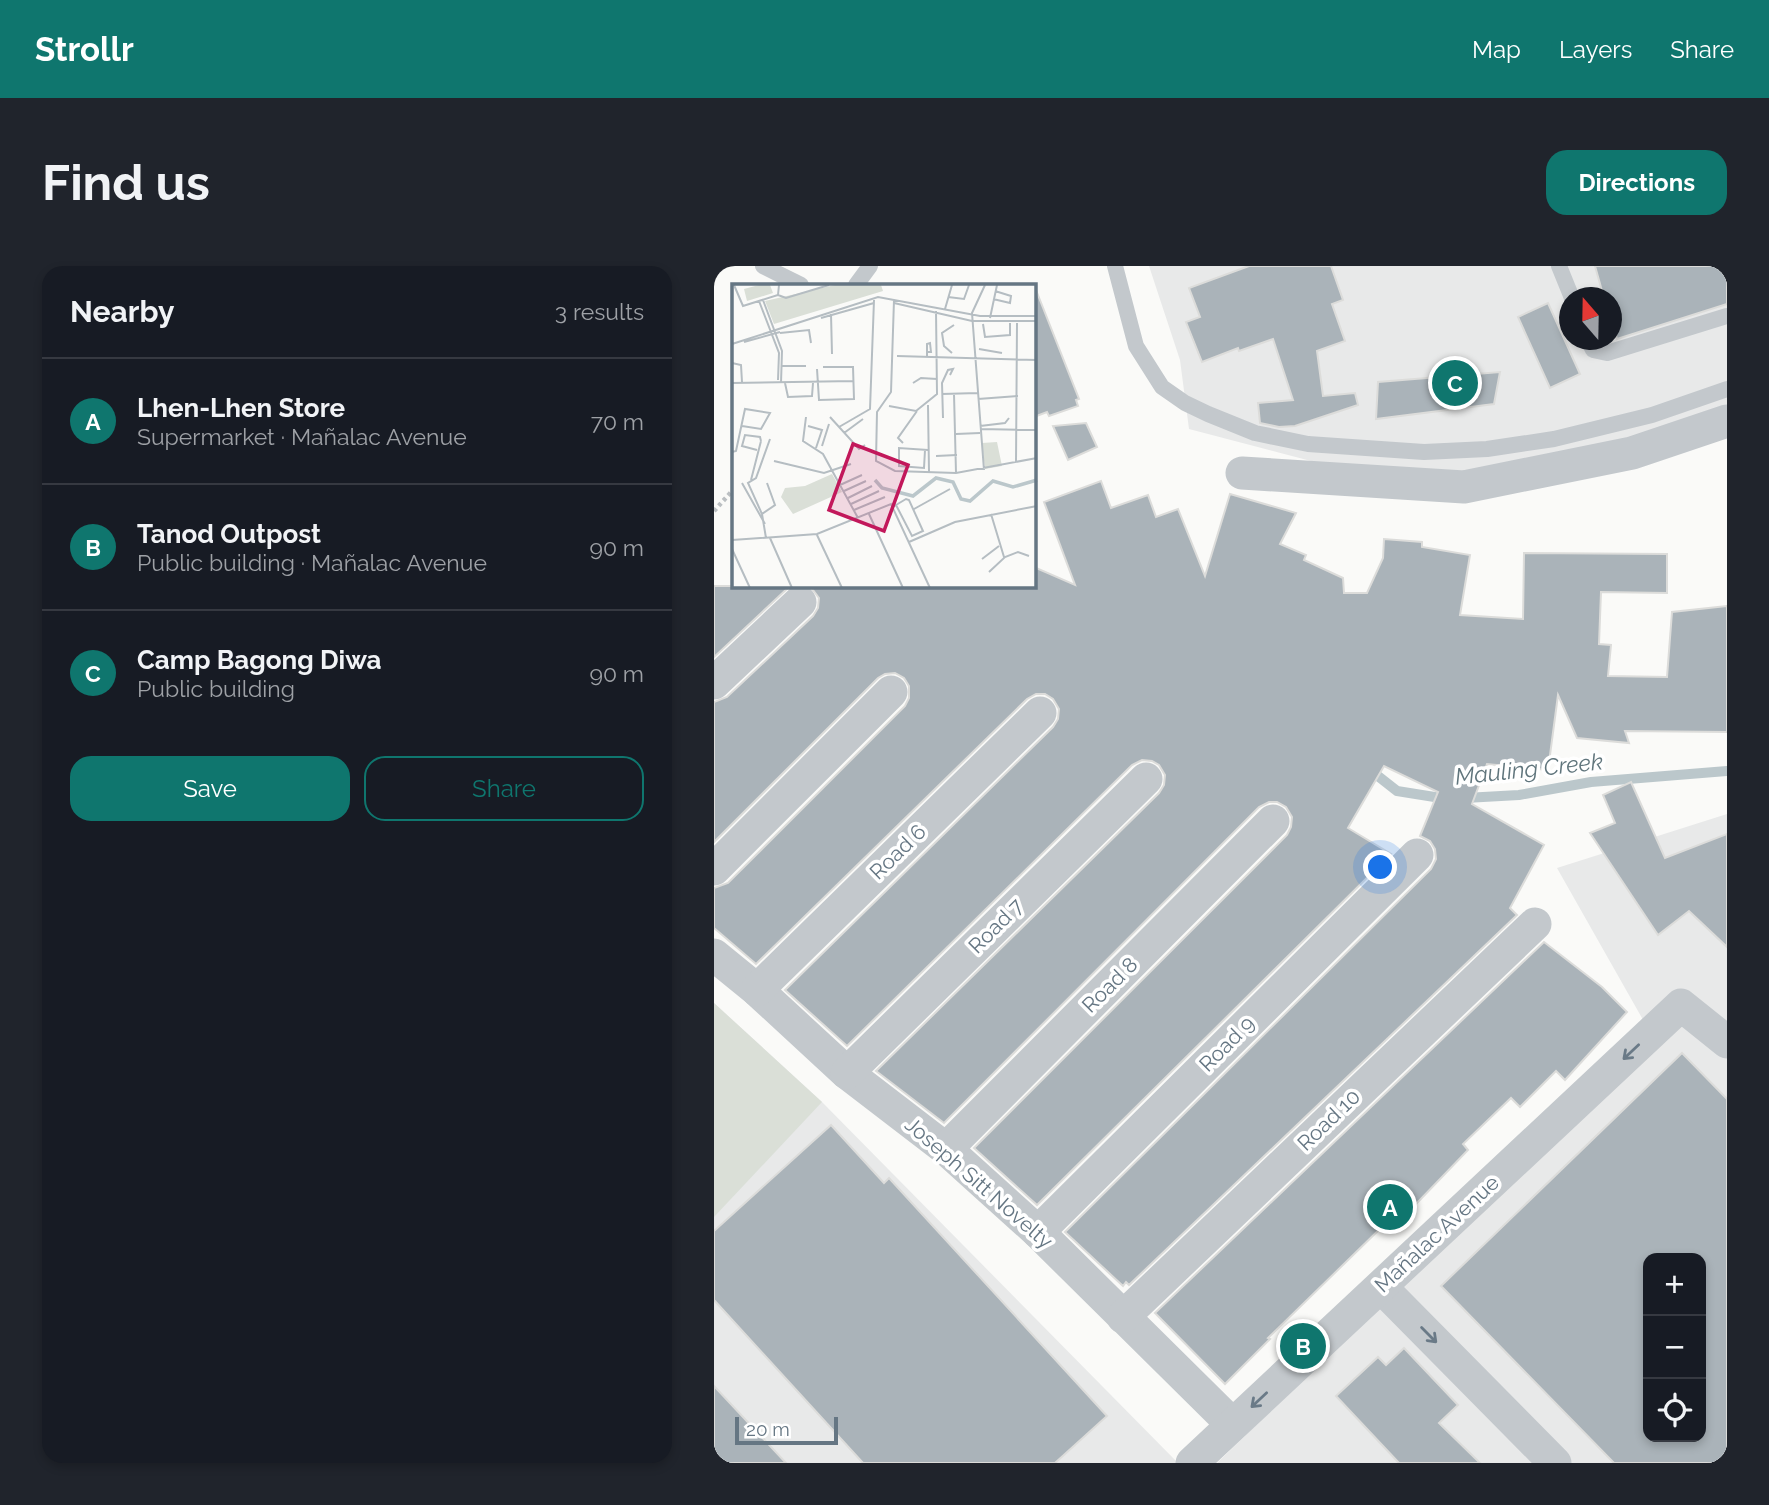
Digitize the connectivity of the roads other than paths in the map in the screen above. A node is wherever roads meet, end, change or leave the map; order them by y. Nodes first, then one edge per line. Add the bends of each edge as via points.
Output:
1 (762, 266) edge
2 (870, 266) edge
3 (1115, 266) edge
4 (1559, 266) edge
5 (799, 284) edge
6 (857, 284) edge
7 (1568, 287) edge
8 (1727, 316) edge
9 (1622, 348) edge
10 (1593, 350) edge
11 (1617, 350) edge
12 (1727, 390) edge
13 (1727, 421) edge
14 (1242, 473) dead end
15 (800, 602) dead end
16 (714, 683) edge
17 (891, 691) dead end
18 (1040, 713) dead end
19 (1146, 779) dead end
20 (1273, 821) dead end
21 (1417, 855) dead end
22 (714, 869) edge
23 (1535, 924) dead end
24 (714, 955) edge
25 (757, 990) junction
26 (1726, 1037) edge
27 (847, 1073) junction
28 (946, 1149) junction
29 (1038, 1233) junction
30 (1381, 1287) junction
31 (1123, 1317) junction
32 (1232, 1424) junction
33 (1192, 1463) edge
34 (1555, 1463) edge

1 - 5 lane
2 - 6 lane
3 - 12 lane via 1136,346 1161,387 1208,414 1255,433 1308,444 1424,452 1487,449 1554,439 1652,415
4 - 7 lane
8 - 9 lane
10 - 11 lane
13 - 14 street via 1632,453 1464,487
15 - 16 street
17 - 22 street
18 - 25 street, Road 6
19 - 27 street, Road 7
20 - 28 street, Road 8
21 - 29 street, Road 9
23 - 31 street, Road 10
24 - 25 street, Joseph Sitt Novelty
25 - 27 street, Joseph Sitt Novelty
26 -> 30 street, Mañalac Avenue via 1681,1005
27 - 28 street, Joseph Sitt Novelty
28 - 29 street, Joseph Sitt Novelty
29 - 31 street, Joseph Sitt Novelty
30 -> 32 street, Mañalac Avenue
30 -> 34 street
31 - 32 street, Joseph Sitt Novelty
32 - 33 street, Mañalac Avenue

